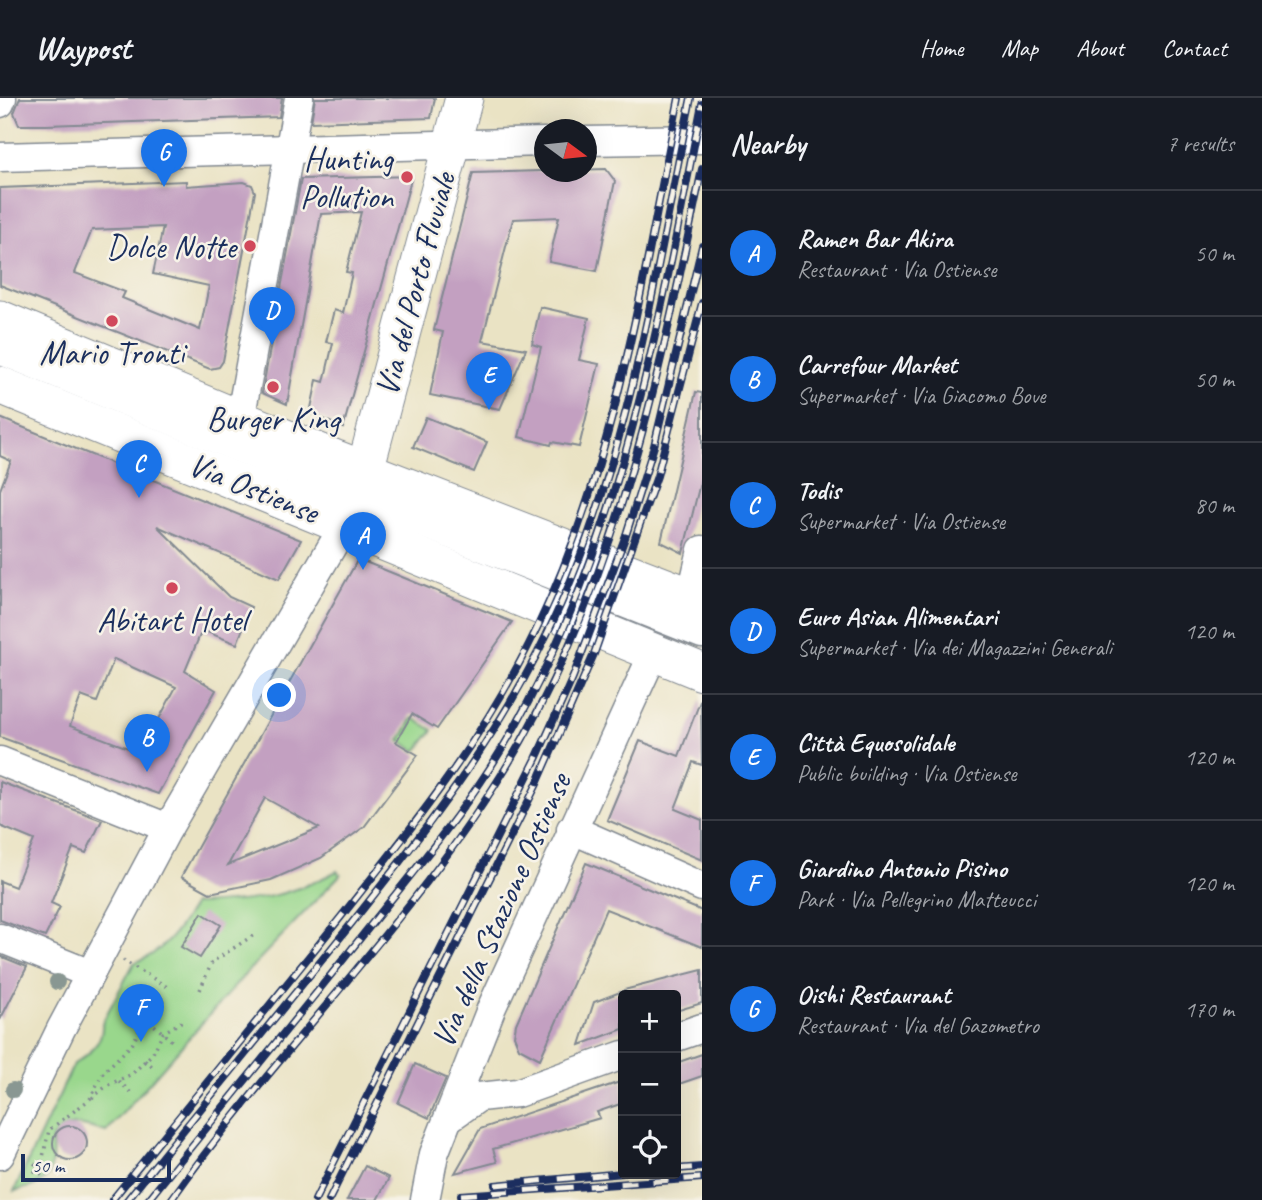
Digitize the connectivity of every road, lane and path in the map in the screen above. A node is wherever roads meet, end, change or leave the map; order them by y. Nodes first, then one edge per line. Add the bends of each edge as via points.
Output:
1 (299, 98) edge
2 (464, 98) edge
3 (702, 139) edge
4 (597, 141) edge
5 (534, 142) edge
6 (451, 145) junction
7 (290, 150) junction
8 (0, 157) edge
9 (0, 319) edge
10 (0, 350) edge
11 (0, 385) edge
12 (240, 420) junction
13 (411, 487) junction
14 (356, 497) junction
15 (702, 550) edge
16 (526, 562) junction
17 (696, 599) edge
18 (702, 634) edge
19 (654, 652) junction
20 (702, 672) edge
21 (0, 761) edge
22 (168, 828) junction
23 (571, 830) junction
24 (702, 887) edge
25 (257, 933) dead end
26 (0, 938) edge
27 (104, 949) junction
28 (90, 974) junction
29 (169, 988) dead end
30 (200, 990) dead end
31 (164, 1000) dead end
32 (144, 1016) junction
33 (184, 1020) dead end
34 (702, 1028) edge
35 (163, 1033) junction
36 (681, 1035) edge
37 (175, 1044) dead end
38 (618, 1057) edge
39 (145, 1060) junction
40 (154, 1068) dead end
41 (118, 1081) junction
42 (131, 1093) dead end
43 (90, 1099) junction
44 (449, 1118) junction
45 (0, 1155) edge
46 (42, 1162) dead end
47 (425, 1200) edge

1 - 7 street
2 - 6 main road, Via del Porto Fluviale
3 - 4 street
5 - 6 street
6 - 7 street
6 - 14 main road, Via del Porto Fluviale
7 - 8 street
7 - 12 street
9 - 12 main road, Via Ostiense
10 - 14 street, Via Ostiense
11 - 14 main road, Via Ostiense
12 - 14 main road, Via Ostiense
13 - 14 main road, Via Ostiense
13 - 16 street
13 - 17 main road, Via Ostiense
14 - 16 street, Via Ostiense
14 - 19 main road, Via Ostiense
14 - 22 street
15 - 17 street
16 - 18 street, Via Ostiense
19 - 20 main road, Via Ostiense
19 - 23 street, Via della Stazione Ostiense
21 - 22 street
22 - 27 street
23 - 24 street
23 - 44 street, Via della Stazione Ostiense via 491,1009
25 - 30 path via 212,962
26 - 28 street
27 - 28 street
27 - 29 path
28 - 45 street
31 - 32 path
32 - 35 path
32 - 43 path via 133,1043 102,1074
33 - 35 path
34 - 36 street
35 - 37 path
35 - 39 path
38 - 44 street via 517,1093 479,1097
39 - 40 path
39 - 41 path
41 - 42 path
41 - 43 path
43 - 46 path via 49,1130
44 - 47 street, Via della Stazione Ostiense via 429,1168

